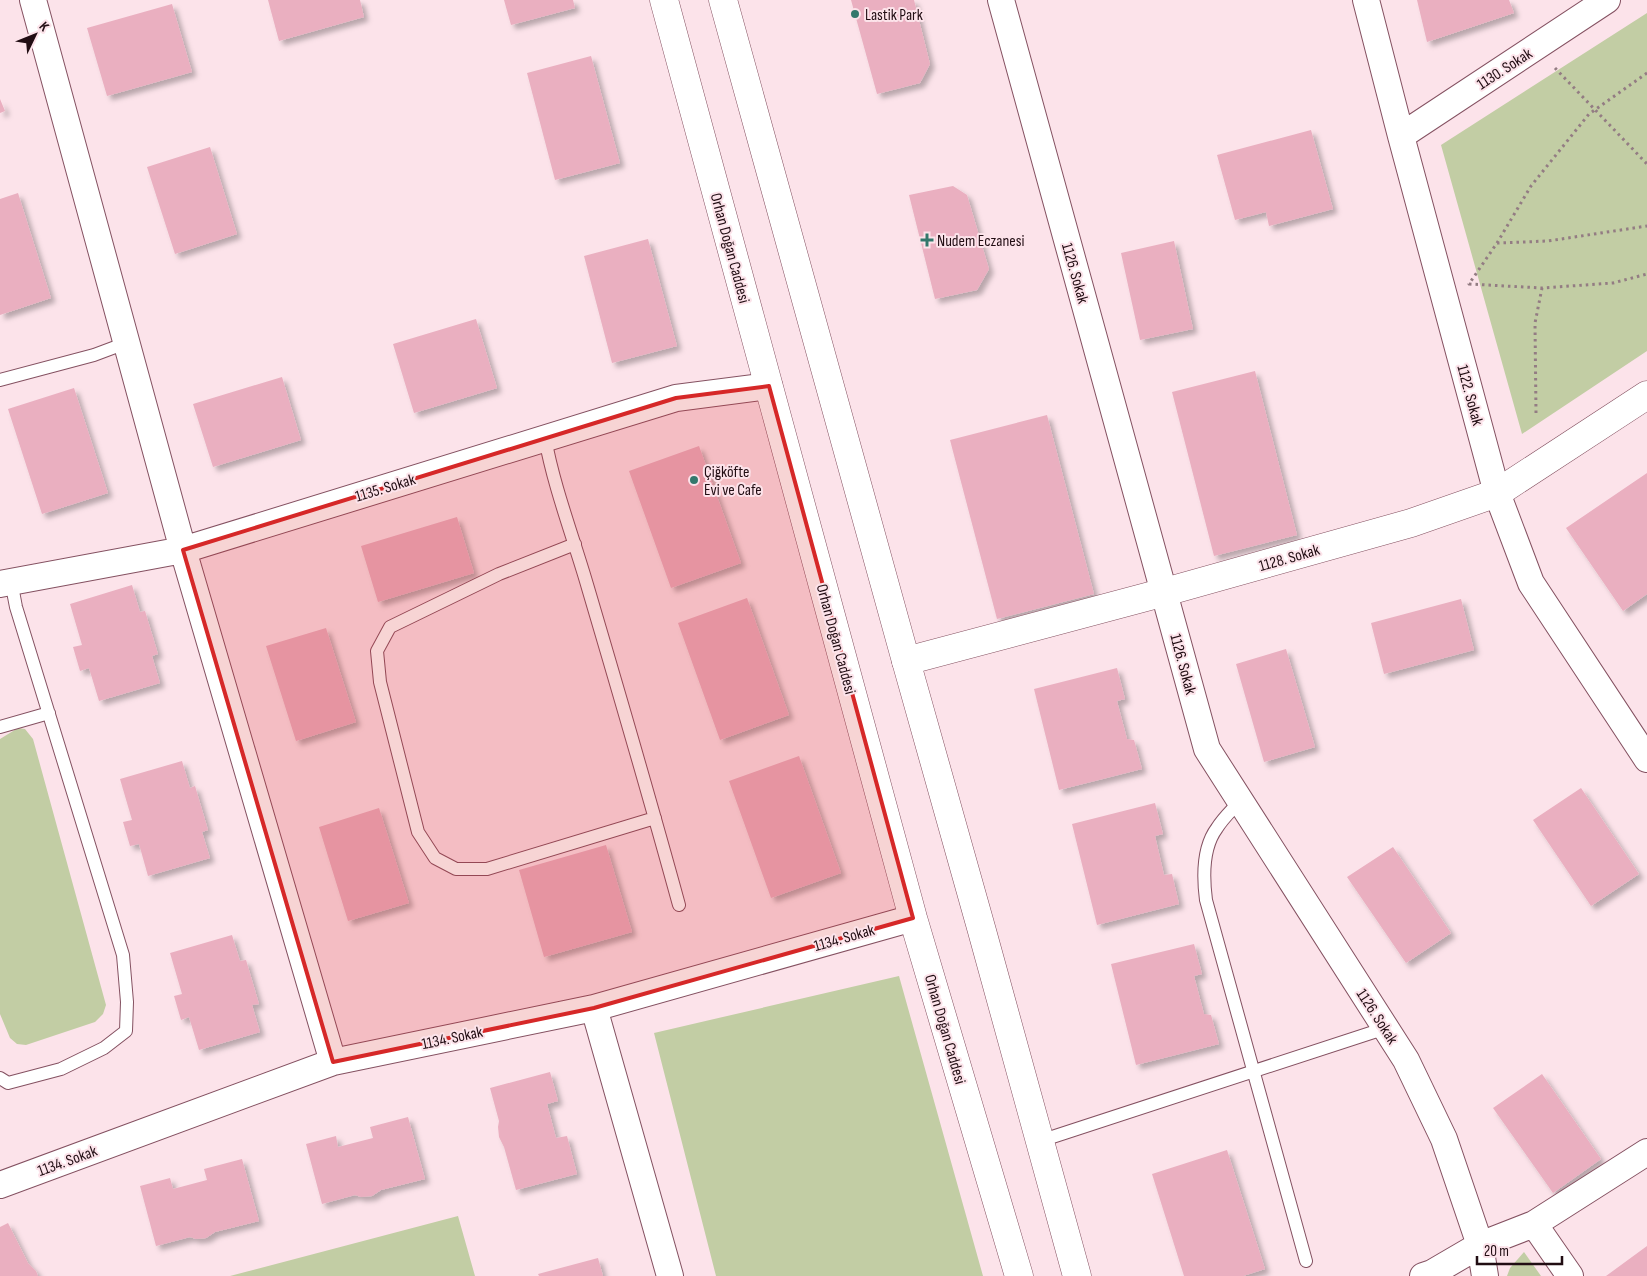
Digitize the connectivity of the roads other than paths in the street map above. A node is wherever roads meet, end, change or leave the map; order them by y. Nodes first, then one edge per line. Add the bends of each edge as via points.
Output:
1 (33, 0) edge
2 (664, 0) edge
3 (723, 0) edge
4 (1001, 0) edge
5 (1366, 0) edge
6 (1607, 0) edge
7 (1401, 136) junction
8 (126, 343) junction
9 (0, 380) edge
10 (769, 386) junction
11 (1647, 395) edge
12 (545, 438) junction
13 (1497, 493) junction
14 (575, 544) junction
15 (183, 550) junction
16 (6, 582) edge
17 (1165, 592) junction
18 (906, 661) junction
19 (49, 713) junction
20 (0, 727) edge
21 (1647, 759) edge
22 (1240, 801) junction
23 (655, 818) junction
24 (679, 905) dead end
25 (913, 918) junction
26 (594, 1008) junction
27 (1386, 1028) junction
28 (332, 1062) junction
29 (1255, 1071) junction
30 (0, 1078) edge
31 (1040, 1141) junction
32 (1647, 1152) edge
33 (0, 1185) edge
34 (1534, 1224) junction
35 (1480, 1245) junction
36 (1306, 1261) dead end
37 (670, 1276) edge
38 (1019, 1276) edge
39 (1077, 1276) edge
40 (1423, 1276) edge
41 (1485, 1276) edge
42 (1570, 1276) edge

1 - 8 street
2 - 10 main road, Orhan Doğan Caddesi
3 - 18 main road
4 - 17 street, 1126. Sokak
5 - 7 street, 1122. Sokak
6 - 7 street, 1130. Sokak
7 - 13 street, 1122. Sokak
8 - 9 lane
8 - 15 street
10 - 12 street, 1135. Sokak via 676,398
10 - 25 main road, Orhan Doğan Caddesi
11 - 13 main road, 1128. Sokak
12 - 14 lane
12 - 15 street, 1135. Sokak
13 - 17 main road, 1128. Sokak via 1411,522
13 - 21 street, 1122. Sokak via 1532,583
14 - 23 lane
14 - 23 lane via 499,574 390,626 377,651 380,682 418,832 435,858 456,869 487,869
15 - 16 street, 1135. Sokak
15 - 28 street
16 - 19 lane
17 - 18 main road, 1128. Sokak
17 - 22 street, 1126. Sokak via 1207,749
18 - 31 main road
19 - 20 lane
19 - 30 lane via 123,955 126,1031 104,1048 61,1069 8,1083
22 - 27 street, 1126. Sokak
22 - 29 lane via 1216,829 1209,843 1204,888
23 - 24 lane
25 - 26 street, 1134. Sokak
25 - 38 main road, Orhan Doğan Caddesi
26 - 28 street, 1134. Sokak
26 - 37 street
27 - 29 lane
27 - 35 street, 1126. Sokak via 1406,1060 1444,1139
28 - 33 street, 1134. Sokak
29 - 31 lane
29 - 36 lane
31 - 39 main road
32 - 34 street
34 - 35 street
34 - 42 street
35 - 40 street
35 - 41 street, 1126. Sokak

